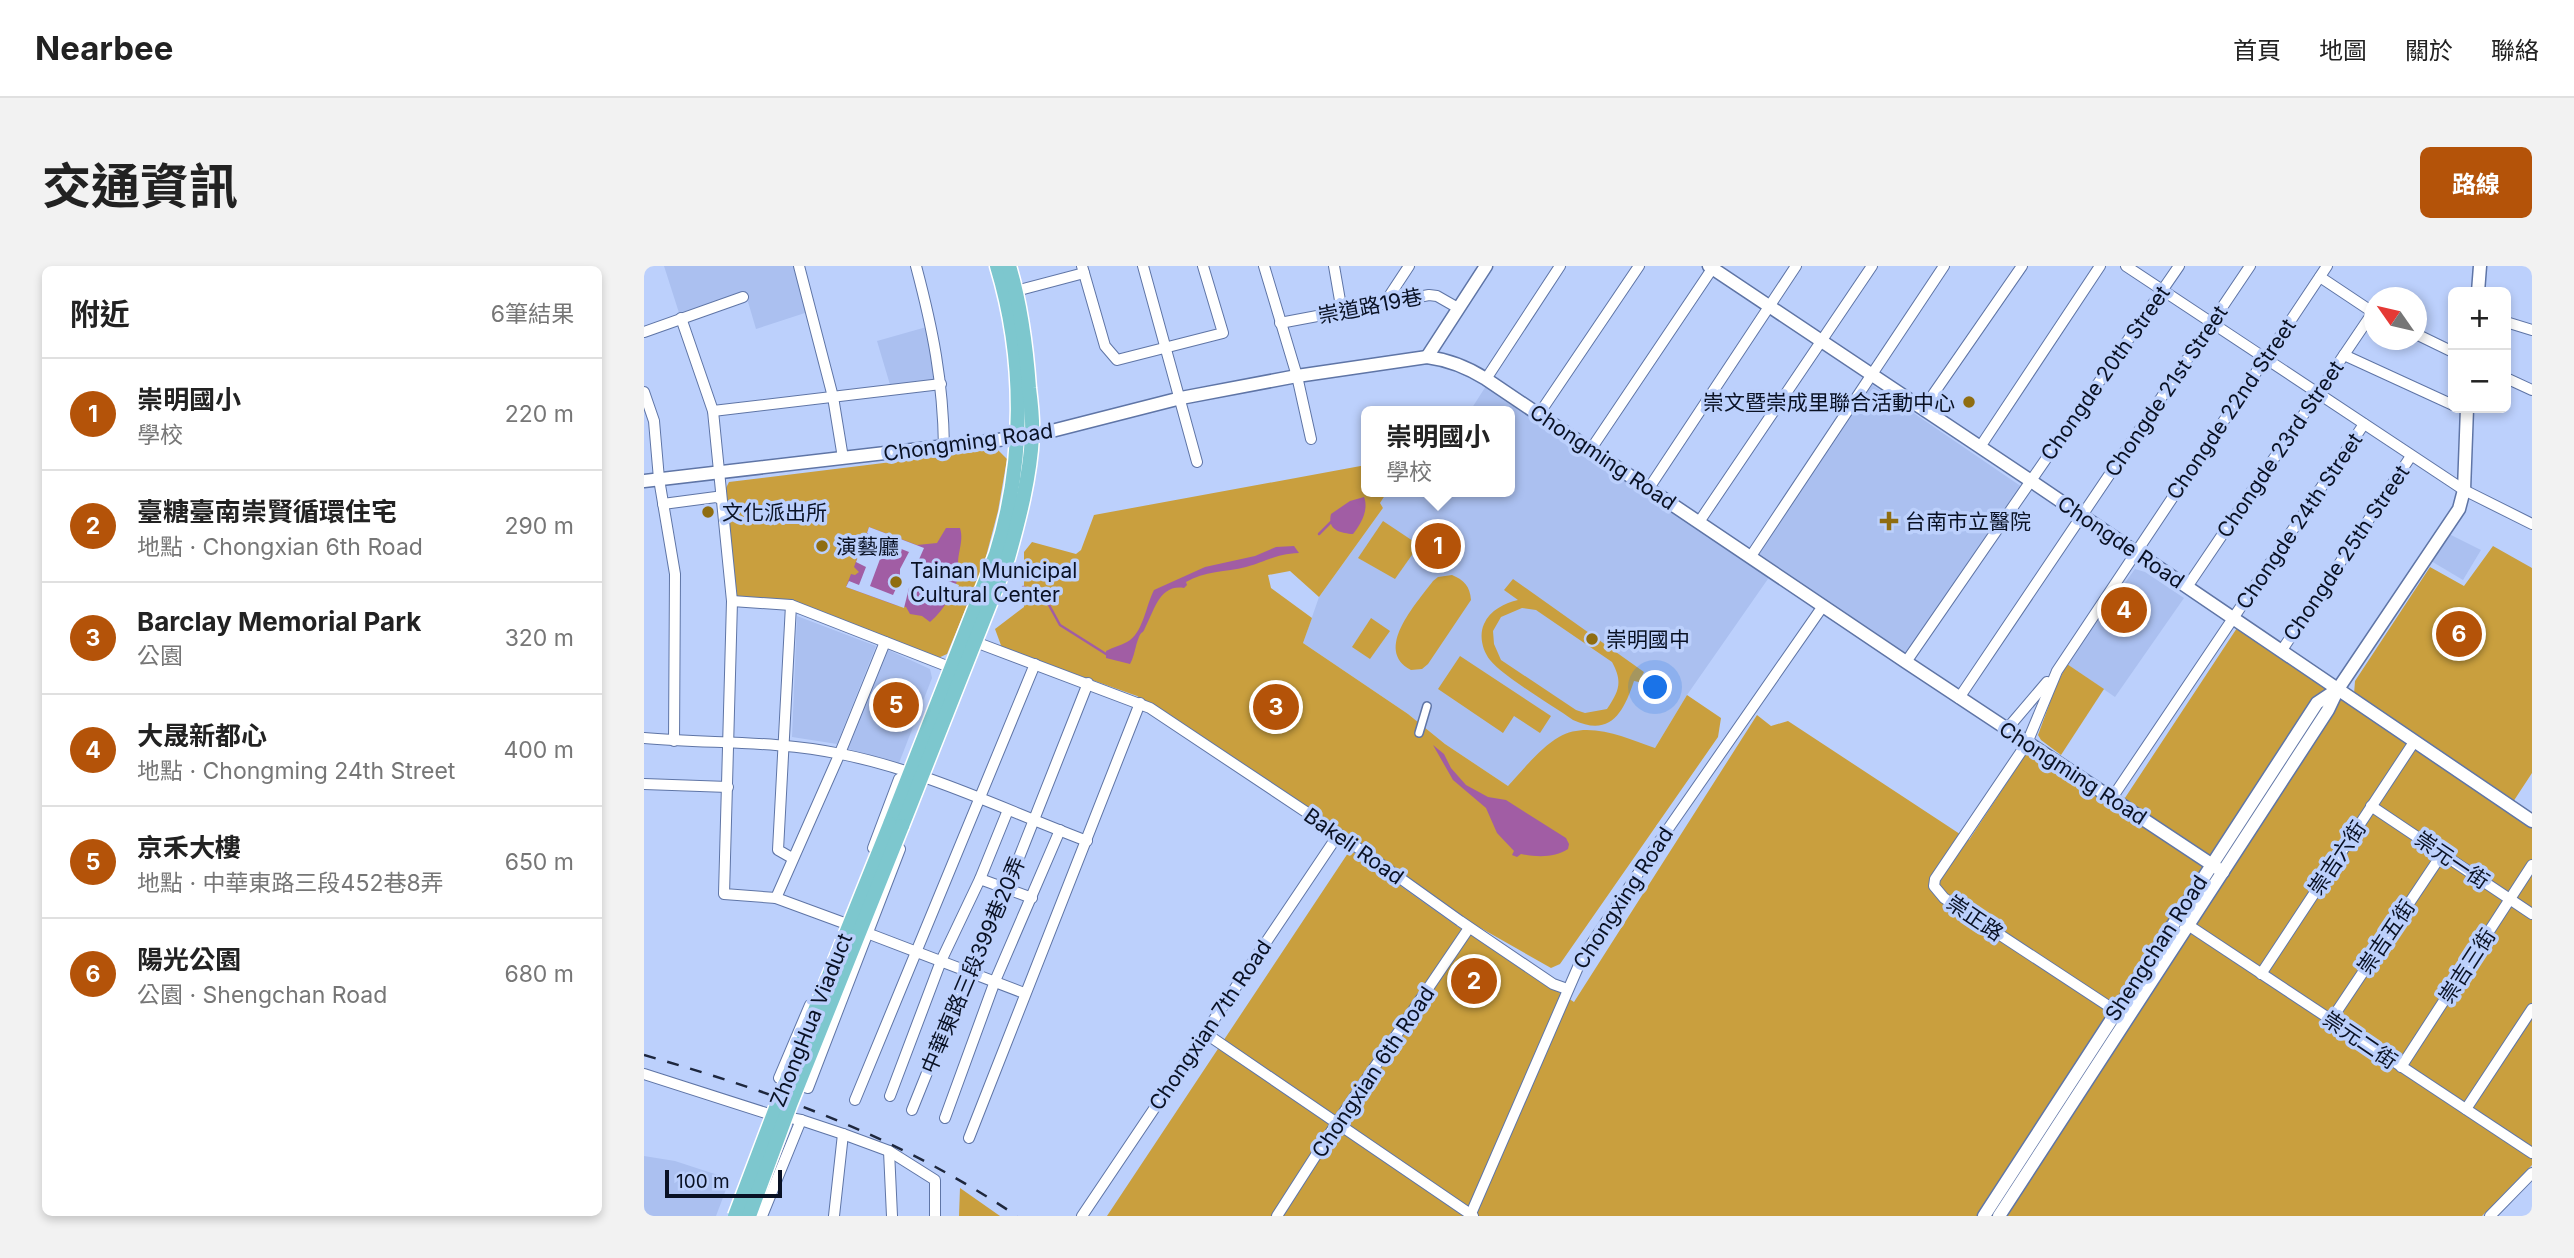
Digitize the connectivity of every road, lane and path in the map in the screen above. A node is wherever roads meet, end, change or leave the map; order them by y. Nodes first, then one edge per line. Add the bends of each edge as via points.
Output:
1 (799, 266) edge
2 (916, 266) edge
3 (997, 266) edge
4 (1009, 266) edge
5 (1143, 266) edge
6 (1203, 266) edge
7 (1264, 266) edge
8 (1334, 266) edge
9 (1409, 266) edge
10 (1486, 266) edge
11 (1560, 266) edge
12 (1639, 266) edge
13 (1796, 266) edge
14 (1872, 266) edge
15 (1944, 266) edge
16 (2022, 266) edge
17 (2100, 266) edge
18 (2126, 266) edge
19 (2179, 266) edge
20 (2250, 266) edge
21 (2327, 266) edge
22 (2480, 266) edge
23 (1712, 267) edge
24 (1083, 270) edge
25 (2320, 277) junction
26 (2478, 287) edge
27 (1016, 291) junction
28 (2162, 291) junction
29 (743, 298) dead end
30 (1384, 303) junction
31 (1770, 306) junction
32 (2364, 306) edge
33 (1458, 308) junction
34 (1342, 312) junction
35 (681, 318) junction
36 (1280, 323) junction
37 (2211, 323) junction
38 (2511, 324) edge
39 (2364, 326) edge
40 (2532, 330) edge
41 (644, 332) edge
42 (2427, 339) edge
43 (1822, 341) junction
44 (1166, 348) junction
45 (2449, 350) edge
46 (2344, 355) junction
47 (1427, 357) junction
48 (2265, 359) junction
49 (1872, 374) junction
50 (1297, 376) junction
51 (1486, 379) junction
52 (2511, 380) edge
53 (941, 384) junction
54 (2532, 390) edge
55 (644, 392) edge
56 (2317, 392) junction
57 (833, 397) junction
58 (1181, 398) junction
59 (2448, 403) edge
60 (1923, 409) junction
61 (713, 411) junction
62 (2464, 413) edge
63 (1539, 414) junction
64 (2364, 424) junction
65 (1025, 437) junction
66 (1311, 439) dead end
67 (944, 447) junction
68 (1980, 447) junction
69 (1591, 449) junction
70 (2411, 456) junction
71 (843, 458) junction
72 (1197, 461) dead end
73 (719, 472) junction
74 (659, 479) junction
75 (644, 481) edge
76 (2031, 481) junction
77 (1648, 488) junction
78 (2463, 490) junction
79 (721, 499) junction
80 (663, 504) junction
81 (2082, 516) junction
82 (1699, 522) junction
83 (2532, 524) edge
84 (2134, 551) junction
85 (1751, 556) junction
86 (2187, 587) junction
87 (732, 601) junction
88 (791, 605) junction
89 (1823, 606) junction
90 (2234, 618) junction
91 (969, 639) junction
92 (885, 642) junction
93 (2282, 650) junction
94 (1906, 662) junction
95 (1035, 664) junction
96 (957, 670) junction
97 (2057, 671) junction
98 (1088, 682) junction
99 (2338, 689) junction
100 (1959, 698) junction
101 (1140, 703) junction
102 (1427, 706) dead end
103 (2007, 729) junction
104 (1419, 733) dead end
105 (644, 738) edge
106 (674, 741) junction
107 (2414, 742) junction
108 (729, 743) junction
109 (2027, 743) junction
110 (783, 744) junction
111 (840, 753) junction
112 (916, 774) junction
113 (644, 784) edge
114 (728, 788) junction
115 (981, 799) junction
116 (2112, 799) junction
117 (2371, 806) junction
118 (1008, 810) junction
119 (1034, 820) junction
120 (2532, 821) edge
121 (896, 825) junction
122 (1060, 830) junction
123 (1338, 835) junction
124 (1087, 841) junction
125 (2442, 853) junction
126 (792, 858) junction
127 (2211, 864) junction
128 (2532, 865) edge
129 (2223, 872) junction
130 (980, 879) junction
131 (1007, 888) junction
132 (776, 898) junction
133 (1032, 898) junction
134 (2510, 899) junction
135 (2532, 914) edge
136 (844, 923) junction
137 (2188, 925) junction
138 (1469, 928) junction
139 (867, 933) junction
140 (915, 951) junction
141 (942, 961) junction
142 (968, 971) junction
143 (2261, 974) junction
144 (995, 981) junction
145 (1567, 989) junction
146 (1024, 993) junction
147 (2532, 1009) edge
148 (2115, 1011) junction
149 (2127, 1018) junction
150 (2331, 1020) junction
151 (1205, 1033) junction
152 (2401, 1067) junction
153 (644, 1074) edge
154 (890, 1096) dead end
155 (855, 1100) dead end
156 (2466, 1109) junction
157 (912, 1110) dead end
158 (769, 1114) junction
159 (945, 1118) dead end
160 (801, 1120) junction
161 (1336, 1124) junction
162 (843, 1133) junction
163 (969, 1138) dead end
164 (889, 1151) junction
165 (2532, 1153) edge
166 (2532, 1173) edge
167 (1471, 1215) edge
168 (729, 1216) edge
169 (735, 1216) edge
170 (749, 1216) edge
171 (762, 1216) edge
172 (834, 1216) edge
173 (892, 1216) edge
174 (935, 1216) edge
175 (1082, 1216) edge
176 (1278, 1216) edge
177 (1984, 1216) edge
178 (1998, 1216) edge
179 (2490, 1216) edge

1 - 57 street
2 - 53 street
3 - 65 main road via 1006,294
4 - 27 main road
5 - 44 street
6 - 44 street via 1223,332
7 - 36 street
8 - 34 street
9 - 30 street
10 - 33 street
11 - 51 street
12 - 63 street
13 - 31 street
14 - 43 street
15 - 49 street
16 - 60 street
17 - 68 street
18 - 28 street
19 - 28 street, Chongde 20th Street
20 - 37 street, Chongde 21st Street
21 - 25 street, Chongde 22nd Street
22 - 26 street
23 - 31 street, Chongde Road
23 - 69 street
24 - 27 street
24 - 44 street via 1105,346 1117,360
25 - 32 street
25 - 48 street, Chongde 22nd Street
27 - 65 main road via 1025,341
28 - 37 street
28 - 76 street, Chongde 20th Street
29 - 35 street
30 - 33 street, 崇道路19巷 via 1433,295
30 - 34 street, 崇道路19巷
31 - 43 street, Chongde Road
31 - 77 street
33 - 47 street
34 - 36 street, 崇道路19巷
35 - 41 street
35 - 61 street
36 - 50 street
37 - 48 street
37 - 81 street, Chongde 21st Street
38 - 40 street
39 - 46 street, Chongde 23rd Street
42 - 45 street
43 - 49 street, Chongde Road
43 - 82 street
44 - 58 street
46 - 56 street, Chongde 23rd Street
46 - 59 street
47 - 50 street, Chongming Road
47 - 51 street, Chongming Road via 1455,362
48 - 56 street
48 - 84 street, Chongde 22nd Street
49 - 60 street, Chongde Road
49 - 85 street
50 - 58 street, Chongming Road
50 - 66 street
51 - 63 street, Chongming Road
52 - 54 street
53 - 57 street
53 - 67 street
55 - 74 street via 654,421
56 - 64 street
56 - 86 street, Chongde 23rd Street
57 - 61 street
57 - 71 street
58 - 65 street, Chongming Road
58 - 72 street
60 - 68 street, Chongde Road
61 - 73 street
62 - 78 street, Shengchan Road
63 - 69 street, Chongming Road
64 - 70 street
64 - 90 street, Chongde 24th Street
65 - 67 street, Chongming Road
65 - 91 main road via 1016,531
67 - 71 street, Chongming Road
68 - 76 street, Chongde Road
69 - 77 street, Chongming Road
70 - 78 street
70 - 93 street, Chongde 25th Street
71 - 73 street, Chongming Road
73 - 74 street, Chongming Road
73 - 79 street
74 - 75 street, Chongming Road
74 - 80 street
76 - 81 street, Chongde Road
76 - 94 street, Chongde 20th Street
77 - 82 street, Chongming Road
78 - 83 street
78 - 99 street, Shengchan Road via 2459,509
79 - 80 street
79 - 87 street
80 - 106 street via 675,574
81 - 84 street, Chongde Road
81 - 100 street, Chongde 21st Street
82 - 85 street, Chongming Road
84 - 86 street, Chongde Road
84 - 97 street, Chongde 22nd Street
85 - 89 street, Chongming Road
86 - 90 street, Chongde Road
87 - 88 street
87 - 108 street
88 - 92 street
88 - 110 street
89 - 94 street, Chongming Road
89 - 145 street, Chongxing Road via 1623,894
90 - 93 street, Chongde Road
90 - 116 street, Chongde 24th Street
91 - 95 street, Bakeli Road
91 - 96 main road
92 - 96 street
92 - 111 street
93 - 99 street, Chongde Road
94 - 100 street, Chongming Road
95 - 98 street, Bakeli Road
95 - 115 street
96 - 112 main road
97 - 103 street
97 - 109 street
98 - 101 street, Bakeli Road
98 - 119 street, 中華東路三段399巷20弄
99 - 107 street, Chongde Road
99 - 127 street, Shengchan Road via 2317,703
99 - 129 street, Shengchan Road
100 - 103 street, Chongming Road
101 - 123 street, Bakeli Road
101 - 124 street
102 - 104 street
103 - 109 street, Chongming Road
105 - 106 street
106 - 108 street
107 - 117 street, 崇吉六街
107 - 120 street, Chongde Road
108 - 110 street
108 - 114 street
109 - 116 street, Chongming Road
109 - 148 street, 崇正路 via 1938,873 1934,886 1944,898
110 - 111 street
110 - 126 street via 778,850
111 - 112 street
111 - 126 street
112 - 115 street
112 - 121 main road
112 - 136 street via 900,779
112 - 139 street via 924,788
113 - 114 street
114 - 132 street via 724,894
115 - 118 street
115 - 140 street
116 - 127 street, Chongming Road
117 - 125 street, 崇元一街
117 - 143 street, 崇吉六街
118 - 119 street
118 - 130 street
119 - 122 street
119 - 131 street, 中華東路三段399巷20弄
121 - 169 main road, ZhongHua Viaduct, bridge via 784,1087
121 - 170 main road, ZhongHua Viaduct, bridge
122 - 124 street
122 - 133 street
123 - 138 street, Bakeli Road
123 - 151 street, Chongxian 7th Road
124 - 146 street
125 - 134 street, 崇元一街
125 - 150 street, 崇吉五街
126 - 132 street
127 - 129 street, Chongming Road
127 - 148 street, Shengchan Road
128 - 134 street, 崇吉三街
129 - 137 street, Shengchan Road
130 - 131 street
130 - 141 street
131 - 133 street
131 - 142 street, 中華東路三段399巷20弄
132 - 136 street
133 - 144 street
134 - 135 street, 崇元一街
134 - 152 street, 崇吉三街
136 - 139 street via 779,1078 808,1088
137 - 143 street, 崇元二街
137 - 149 street, Shengchan Road
138 - 145 street, Bakeli Road
138 - 161 street, Chongxian 6th Road
139 - 140 street
140 - 141 street
140 - 155 street
141 - 142 street
141 - 154 street
142 - 144 street
142 - 157 street, 中華東路三段399巷20弄
143 - 150 street, 崇元二街
144 - 146 street
144 - 159 street
145 - 167 street, Chongxing Road
146 - 163 street
147 - 156 street
148 - 149 street, 崇正路
148 - 177 street, Shengchan Road
149 - 178 street, Shengchan Road
150 - 152 street, 崇元二街
151 - 161 street
151 - 175 street, Chongxian 7th Road
152 - 156 street, 崇元二街
153 - 158 street
156 - 165 street, 崇元二街
158 - 160 street
158 - 168 street
160 - 162 street
160 - 171 street
161 - 167 street
161 - 176 street, Chongxian 6th Road
162 - 164 street
162 - 172 street
164 - 173 street
164 - 174 street via 935,1180
166 - 179 street

